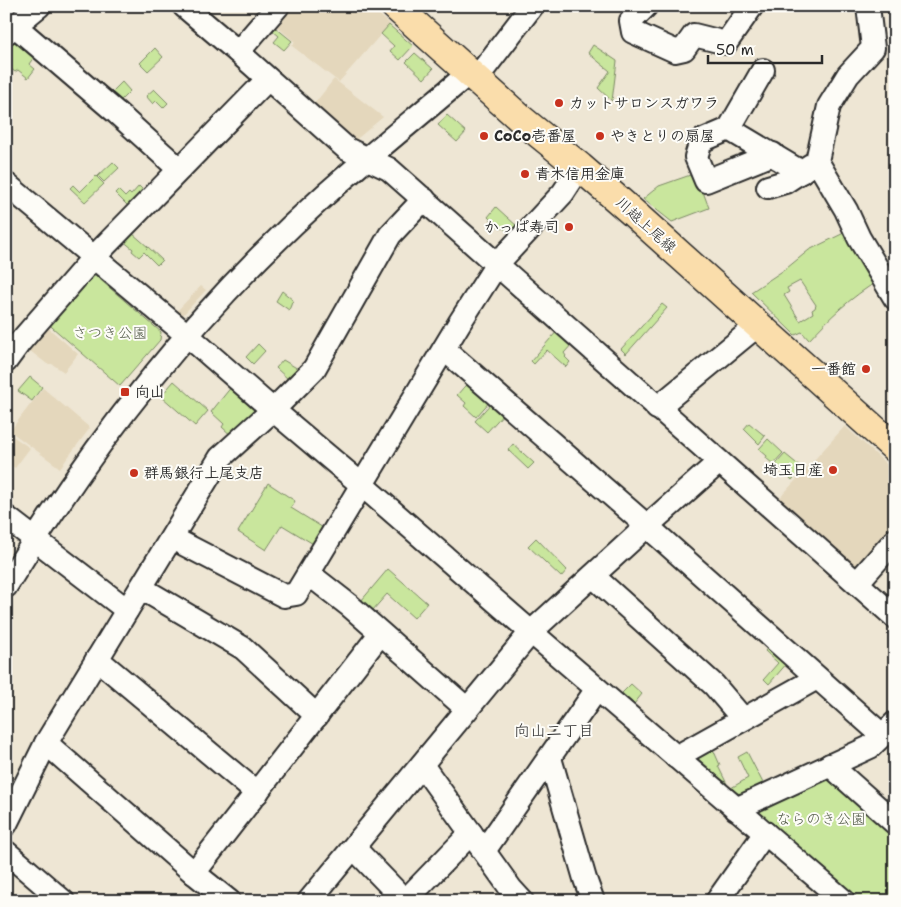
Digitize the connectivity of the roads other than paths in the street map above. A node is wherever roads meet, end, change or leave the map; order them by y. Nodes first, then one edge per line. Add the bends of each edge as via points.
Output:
1 (184, 6) edge
2 (278, 6) edge
3 (395, 6) edge
4 (532, 6) edge
5 (646, 6) edge
6 (752, 6) edge
7 (868, 6) edge
8 (38, 7) edge
9 (10, 29) edge
10 (238, 52) junction
11 (763, 70) dead end
12 (472, 76) junction
13 (268, 79) junction
14 (729, 129) junction
15 (773, 154) junction
16 (367, 159) junction
17 (809, 166) junction
18 (580, 167) junction
19 (179, 169) junction
20 (6, 184) edge
21 (768, 187) dead end
22 (424, 200) junction
23 (94, 258) junction
24 (497, 264) junction
25 (895, 298) edge
26 (758, 325) junction
27 (187, 335) junction
28 (13, 338) edge
29 (444, 349) junction
30 (6, 362) edge
31 (657, 408) junction
32 (273, 410) junction
33 (895, 448) edge
34 (719, 462) junction
35 (362, 485) junction
36 (6, 517) edge
37 (647, 526) junction
38 (35, 538) junction
39 (172, 538) junction
40 (895, 540) edge
41 (309, 574) junction
42 (592, 576) junction
43 (857, 583) junction
44 (6, 586) edge
45 (141, 588) junction
46 (127, 610) junction
47 (895, 617) edge
48 (531, 632) junction
49 (380, 634) junction
50 (97, 659) junction
51 (817, 678) junction
52 (597, 689) junction
53 (467, 709) junction
54 (317, 716) junction
55 (743, 718) junction
56 (889, 729) edge
57 (46, 743) junction
58 (676, 757) junction
59 (550, 758) junction
60 (422, 765) junction
61 (830, 765) junction
62 (257, 793) junction
63 (736, 809) junction
64 (895, 823) edge
65 (6, 824) edge
66 (765, 833) junction
67 (478, 842) junction
68 (354, 848) junction
69 (6, 852) edge
70 (194, 873) junction
71 (842, 900) edge
72 (62, 901) edge
73 (229, 901) edge
74 (309, 901) edge
75 (405, 901) edge
76 (522, 901) edge
77 (593, 901) edge
78 (717, 901) edge

1 - 10 street
2 - 10 street
3 - 12 main road, 川越上尾線
4 - 12 street
5 - 6 street via 631,21 633,32 675,51 684,49 694,35 726,43
7 - 17 street via 872,48 848,75 828,106
8 - 9 street
9 - 19 street via 104,101
10 - 13 street
11 - 14 street
12 - 16 street
12 - 18 main road, 川越上尾線
13 - 16 street via 347,149
13 - 19 street
14 - 15 street
14 - 15 street via 701,141 696,157 706,181
15 - 17 street
16 - 22 street via 389,169
16 - 27 street via 278,240
17 - 21 street via 785,182
17 - 25 street via 846,210
18 - 24 street via 563,194
18 - 26 main road, 川越上尾線
19 - 23 street
20 - 23 street
22 - 24 street
22 - 32 street via 390,235 314,369
23 - 27 street
23 - 28 street
24 - 29 street
24 - 31 street
26 - 31 street
26 - 33 main road, 川越上尾線
27 - 32 street
27 - 38 street via 102,441
28 - 30 street
29 - 35 street
29 - 37 street
31 - 34 street
32 - 35 street
32 - 39 street via 220,458
34 - 37 street
34 - 43 street
35 - 41 street
35 - 48 street
36 - 38 street
37 - 42 street
37 - 51 street
38 - 44 street
38 - 46 street
39 - 41 street via 284,596 296,594
39 - 45 street
40 - 43 street
41 - 49 street
42 - 48 street
42 - 55 street via 714,685
43 - 47 street
45 - 46 street
45 - 54 street via 243,648
46 - 50 street
48 - 52 street
48 - 53 street
49 - 53 street
49 - 54 street
50 - 57 street
50 - 62 street
51 - 55 street
51 - 56 street
52 - 58 street
52 - 59 street
53 - 60 street
54 - 62 street
55 - 58 street
56 - 61 street via 870,747
57 - 65 street
57 - 70 street
58 - 63 street
59 - 67 street
59 - 77 street
60 - 67 street
60 - 68 street
61 - 63 street
61 - 64 street
62 - 70 street
63 - 66 street
66 - 71 street
66 - 78 street
67 - 75 street
67 - 76 street
68 - 74 street
68 - 75 street
69 - 72 street
70 - 73 street

